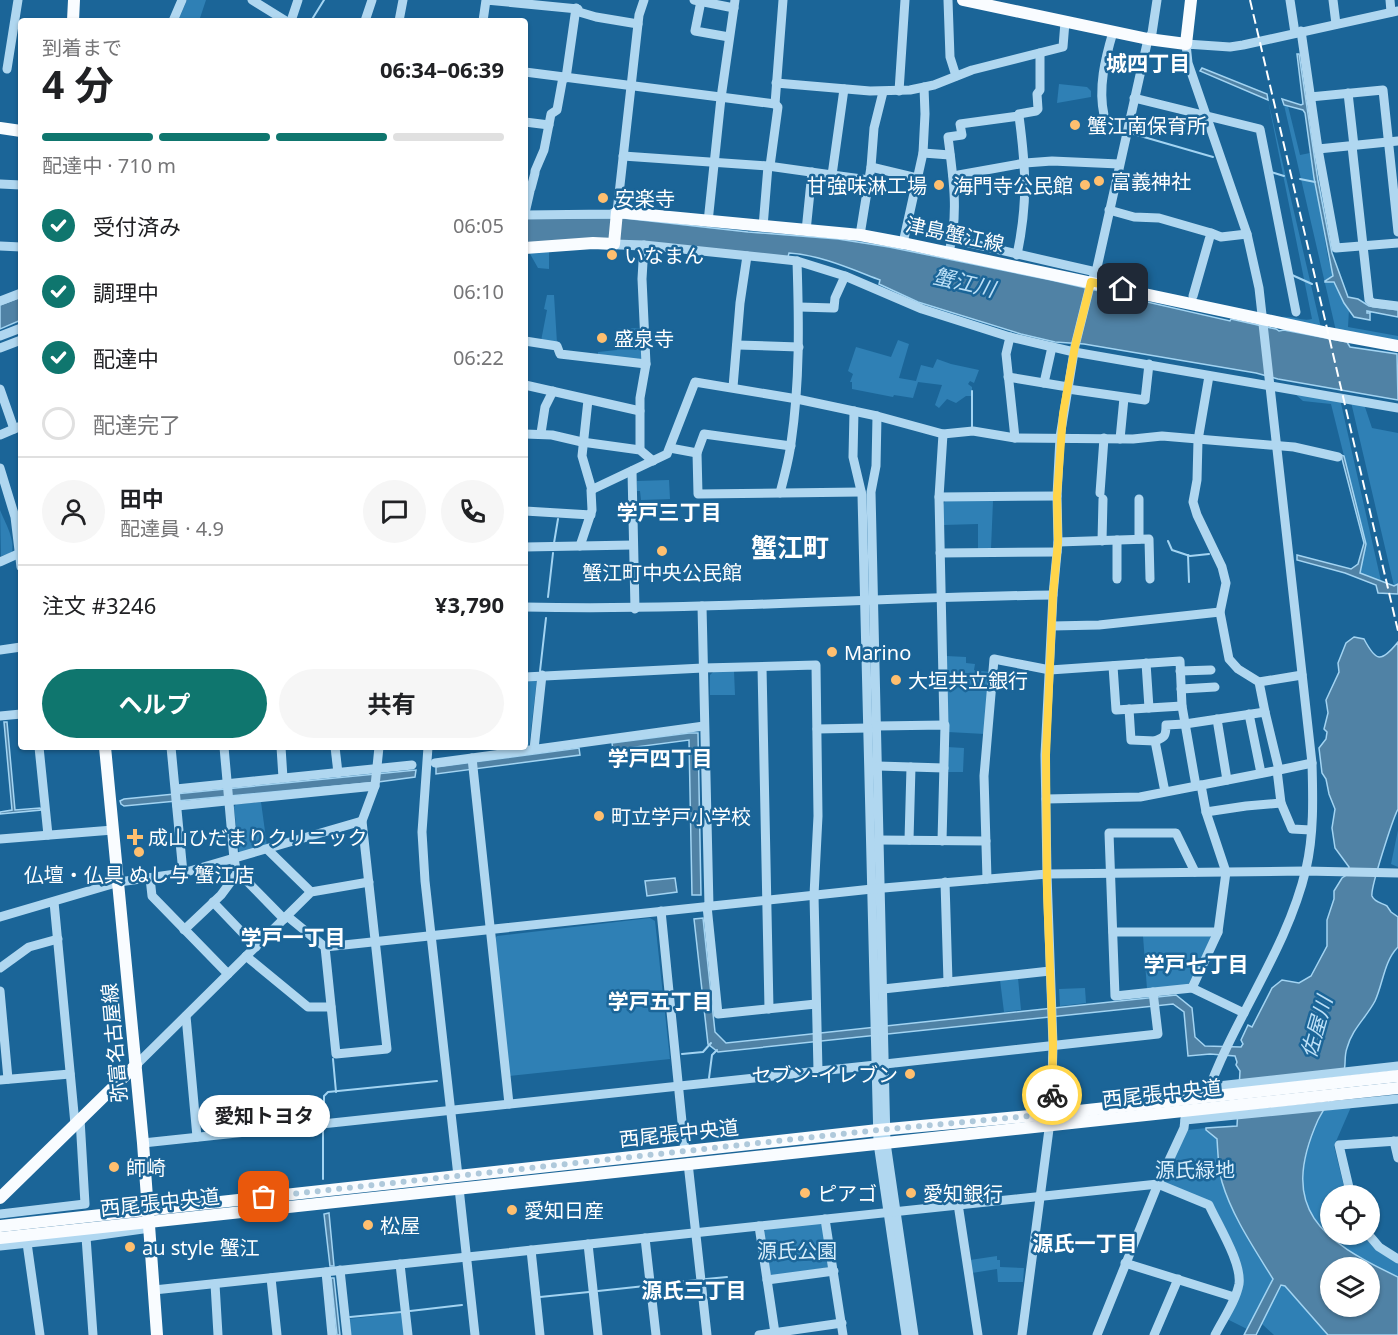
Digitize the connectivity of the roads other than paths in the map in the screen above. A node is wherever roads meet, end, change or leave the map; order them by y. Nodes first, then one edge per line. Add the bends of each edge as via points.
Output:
1 (18, 0) edge
2 (73, 0) edge
3 (182, 0) edge
4 (252, 0) edge
5 (298, 0) edge
6 (372, 0) edge
7 (403, 0) edge
8 (644, 0) edge
9 (783, 0) edge
10 (905, 0) edge
11 (948, 0) edge
12 (963, 0) edge
13 (1157, 0) edge
14 (1191, 0) edge
15 (1290, 0) edge
16 (1333, 0) edge
17 (1390, 0) edge
18 (496, 1) edge
19 (698, 1) edge
20 (735, 4) edge
21 (578, 6) edge
22 (1394, 12) edge
23 (73, 18) edge
24 (174, 18) edge
25 (281, 18) edge
26 (292, 18) edge
27 (366, 18) edge
28 (400, 18) edge
29 (483, 18) edge
30 (1065, 22) junction
31 (638, 24) junction
32 (1336, 24) junction
33 (1113, 32) junction
34 (1298, 32) junction
35 (729, 38) junction
36 (1148, 39) junction
37 (1186, 44) junction
38 (1040, 52) junction
39 (7, 69) dead end
40 (528, 72) edge
41 (956, 76) junction
42 (564, 78) junction
43 (776, 83) junction
44 (631, 87) junction
45 (924, 87) junction
46 (844, 89) junction
47 (899, 91) junction
48 (883, 92) junction
49 (1348, 93) junction
50 (1310, 97) junction
51 (721, 98) junction
52 (1134, 98) junction
53 (775, 104) junction
54 (1104, 115) dead end
55 (1207, 115) junction
56 (1019, 116) junction
57 (528, 122) edge
58 (549, 125) junction
59 (0, 128) edge
60 (18, 131) edge
61 (1394, 142) edge
62 (1353, 146) junction
63 (1317, 149) junction
64 (923, 153) junction
65 (950, 155) junction
66 (623, 156) junction
67 (714, 162) junction
68 (1025, 163) junction
69 (1119, 164) junction
70 (769, 166) junction
71 (871, 167) junction
72 (812, 172) junction
73 (832, 175) junction
74 (953, 176) junction
75 (917, 178) junction
76 (868, 180) junction
77 (0, 184) edge
78 (18, 185) edge
79 (528, 200) edge
80 (1109, 210) junction
81 (617, 212) junction
82 (528, 214) edge
83 (708, 222) junction
84 (763, 227) junction
85 (806, 231) junction
86 (1398, 232) edge
87 (1211, 233) junction
88 (1247, 234) junction
89 (860, 236) junction
90 (952, 239) junction
91 (614, 242) junction
92 (903, 243) junction
93 (1398, 243) edge
94 (644, 245) junction
95 (0, 246) edge
96 (1363, 246) junction
97 (18, 247) edge
98 (528, 250) edge
99 (949, 252) junction
100 (1017, 255) junction
101 (747, 256) junction
102 (797, 261) junction
103 (845, 276) junction
104 (1092, 280) junction
105 (18, 294) edge
106 (1193, 296) dead end
107 (0, 301) edge
108 (1398, 306) edge
109 (799, 307) junction
110 (1296, 312) dead end
111 (1264, 322) junction
112 (18, 329) edge
113 (0, 336) edge
114 (1010, 337) junction
115 (18, 341) edge
116 (528, 341) edge
117 (737, 345) junction
118 (1398, 346) edge
119 (799, 347) junction
120 (1052, 347) junction
121 (0, 348) edge
122 (1075, 349) junction
123 (646, 364) junction
124 (1149, 364) junction
125 (1209, 376) junction
126 (1008, 377) junction
127 (1044, 383) junction
128 (1270, 384) junction
129 (528, 387) edge
130 (733, 387) junction
131 (1068, 388) junction
132 (0, 389) edge
133 (553, 391) junction
134 (1124, 398) junction
135 (797, 399) junction
136 (588, 400) junction
137 (1398, 408) edge
138 (640, 411) junction
139 (854, 411) junction
140 (877, 416) junction
141 (18, 427) edge
142 (541, 433) junction
143 (528, 434) edge
144 (942, 434) junction
145 (0, 435) edge
146 (1060, 437) junction
147 (1014, 438) junction
148 (1104, 438) junction
149 (1120, 439) junction
150 (1198, 440) junction
151 (582, 442) junction
152 (791, 446) junction
153 (1276, 446) junction
154 (670, 448) junction
155 (640, 450) junction
156 (697, 453) junction
157 (1338, 457) dead end
158 (653, 461) junction
159 (0, 468) edge
160 (632, 471) junction
161 (592, 490) junction
162 (780, 493) junction
163 (864, 493) junction
164 (1057, 496) junction
165 (939, 497) junction
166 (1139, 499) dead end
167 (528, 511) edge
168 (591, 515) junction
169 (18, 516) edge
170 (1139, 539) junction
171 (1117, 540) junction
172 (1102, 541) junction
173 (633, 545) junction
174 (580, 546) junction
175 (528, 547) edge
176 (1058, 547) junction
177 (940, 553) junction
178 (18, 554) edge
179 (0, 562) edge
180 (1117, 579) dead end
181 (1150, 579) dead end
182 (1053, 595) junction
183 (941, 597) junction
184 (869, 599) junction
185 (702, 606) junction
186 (528, 607) edge
187 (635, 609) junction
188 (1220, 612) junction
189 (1052, 626) junction
190 (18, 647) edge
191 (0, 650) edge
192 (1146, 663) junction
193 (1113, 666) junction
194 (762, 667) junction
195 (703, 668) junction
196 (1050, 670) junction
197 (1211, 670) dead end
198 (1180, 671) junction
199 (542, 675) junction
200 (1302, 675) junction
201 (528, 677) edge
202 (1259, 682) junction
203 (1215, 687) dead end
204 (1181, 689) junction
205 (1182, 706) junction
206 (1149, 708) junction
207 (1129, 709) junction
208 (1265, 712) junction
209 (18, 714) edge
210 (1249, 714) junction
211 (0, 716) edge
212 (1217, 719) junction
213 (1185, 724) junction
214 (944, 725) junction
215 (704, 726) junction
216 (872, 727) junction
217 (817, 729) junction
218 (1155, 741) junction
219 (534, 749) junction
220 (39, 750) edge
221 (105, 750) edge
222 (171, 750) edge
223 (224, 750) edge
224 (281, 750) edge
225 (335, 750) edge
226 (379, 750) edge
227 (428, 750) edge
228 (435, 763) dead end
229 (473, 763) junction
230 (1312, 763) junction
231 (412, 765) dead end
232 (878, 766) junction
233 (911, 767) junction
234 (944, 768) junction
235 (1278, 770) junction
236 (338, 773) junction
237 (1261, 773) junction
238 (284, 778) junction
239 (377, 778) junction
240 (1227, 780) junction
241 (1198, 785) junction
242 (228, 792) junction
243 (1165, 792) junction
244 (176, 798) junction
245 (1046, 799) junction
246 (1281, 803) junction
247 (1206, 812) junction
248 (362, 821) junction
249 (113, 830) junction
250 (1311, 830) junction
251 (48, 835) junction
252 (0, 839) edge
253 (879, 840) junction
254 (909, 840) junction
255 (942, 840) junction
256 (986, 841) junction
257 (268, 849) junction
258 (234, 859) junction
259 (1305, 871) junction
260 (238, 872) junction
261 (1195, 872) junction
262 (1226, 872) junction
263 (183, 873) junction
264 (1110, 873) junction
265 (1398, 873) edge
266 (1047, 874) junction
267 (150, 878) junction
268 (987, 879) junction
269 (119, 882) junction
270 (369, 882) junction
271 (945, 882) junction
272 (876, 888) junction
273 (311, 892) junction
274 (814, 895) junction
275 (768, 900) junction
276 (54, 902) junction
277 (213, 902) junction
278 (708, 906) junction
279 (661, 911) junction
280 (0, 917) edge
281 (286, 917) junction
282 (184, 930) junction
283 (490, 930) junction
284 (1113, 932) junction
285 (1218, 932) junction
286 (432, 936) junction
287 (58, 939) junction
288 (375, 942) junction
289 (256, 947) junction
290 (325, 947) junction
291 (246, 957) junction
292 (0, 968) edge
293 (1050, 971) junction
294 (228, 975) junction
295 (948, 982) junction
296 (1192, 988) junction
297 (883, 989) junction
298 (0, 991) edge
299 (1153, 994) junction
300 (816, 1004) junction
301 (331, 1007) junction
302 (769, 1009) junction
303 (1244, 1014) junction
304 (186, 1016) junction
305 (880, 1025) junction
306 (1053, 1045) junction
307 (881, 1064) junction
308 (136, 1065) junction
309 (1398, 1066) edge
310 (818, 1071) junction
311 (70, 1074) junction
312 (1398, 1076) edge
313 (4, 1080) edge
314 (1341, 1082) junction
315 (679, 1085) junction
316 (1398, 1088) edge
317 (1213, 1099) junction
318 (1398, 1099) edge
319 (509, 1104) junction
320 (450, 1110) junction
321 (1185, 1115) junction
322 (1050, 1120) junction
323 (77, 1122) junction
324 (882, 1130) junction
325 (197, 1137) junction
326 (1396, 1141) edge
327 (143, 1143) junction
328 (882, 1143) junction
329 (687, 1157) junction
330 (1398, 1158) edge
331 (459, 1182) junction
332 (1158, 1184) junction
333 (1349, 1185) edge
334 (1040, 1196) junction
335 (0, 1198) edge
336 (958, 1204) junction
337 (149, 1210) junction
338 (892, 1211) junction
339 (0, 1214) edge
340 (825, 1219) junction
341 (68, 1225) junction
342 (150, 1225) junction
343 (0, 1226) edge
344 (759, 1226) junction
345 (695, 1233) junction
346 (86, 1237) junction
347 (0, 1238) edge
348 (645, 1238) junction
349 (27, 1243) junction
350 (588, 1244) junction
351 (1377, 1245) edge
352 (0, 1246) edge
353 (531, 1250) junction
354 (467, 1257) junction
355 (1398, 1259) edge
356 (1125, 1263) junction
357 (400, 1264) junction
358 (340, 1270) junction
359 (834, 1271) junction
360 (326, 1272) junction
361 (271, 1278) junction
362 (1178, 1279) junction
363 (767, 1280) junction
364 (215, 1284) junction
365 (154, 1290) junction
366 (1234, 1297) junction
367 (842, 1323) junction
368 (775, 1333) junction
369 (40, 1335) edge
370 (93, 1335) edge
371 (158, 1335) edge
372 (218, 1335) edge
373 (277, 1335) edge
374 (332, 1335) edge
375 (347, 1335) edge
376 (408, 1335) edge
377 (476, 1335) edge
378 (540, 1335) edge
379 (598, 1335) edge
380 (656, 1335) edge
381 (707, 1335) edge
382 (759, 1335) edge
383 (843, 1335) edge
384 (906, 1335) edge
385 (914, 1335) edge
386 (978, 1335) edge
387 (1022, 1335) edge
388 (1097, 1335) edge
389 (1154, 1335) edge
390 (1215, 1335) edge

1 - 39 street
2 - 23 main road
3 - 24 street
4 - 25 street
5 - 26 street
6 - 27 street
7 - 28 street
8 - 31 street
9 - 43 street
10 - 47 street
11 - 41 street via 950,57
12 - 30 main road
13 - 36 street
14 - 37 main road
15 - 34 street
16 - 32 street
17 - 22 street
18 - 21 street
18 - 29 street via 486,0
19 - 20 street
19 - 35 street via 695,31
20 - 35 street
21 - 31 street via 579,12
21 - 42 street
22 - 32 street
30 - 33 main road
30 - 38 street via 1063,47
31 - 44 street
32 - 34 street
33 - 36 main road
33 - 54 street via 1100,98
34 - 37 street via 1230,47
34 - 50 street
35 - 51 street
36 - 37 main road
36 - 52 street
37 - 55 street via 1188,63
38 - 41 street
38 - 56 street via 1038,109
40 - 42 street
41 - 45 street
42 - 44 street
42 - 58 street via 557,110 551,114
43 - 46 street
43 - 53 street
44 - 51 street
44 - 66 street
45 - 47 street
45 - 64 street
46 - 48 street
46 - 73 street
47 - 48 street
48 - 71 street via 874,129
49 - 50 street
49 - 61 street via 1383,90
49 - 62 street
50 - 63 street
51 - 53 street
51 - 67 street
52 - 55 street
52 - 69 street
53 - 70 street via 778,107
55 - 88 street
55 - 110 street via 1260,129
56 - 65 street via 960,124 962,135 948,137
56 - 68 street
57 - 58 street
58 - 79 street
59 - 60 main road
61 - 62 street
61 - 86 street
62 - 63 street
62 - 96 street
63 - 96 street via 1335,248
64 - 65 street
64 - 75 street
65 - 74 street
66 - 67 street
66 - 81 street
67 - 70 street
67 - 83 street
68 - 69 street
68 - 74 street
68 - 100 street via 1024,223
69 - 80 street
70 - 72 street
70 - 84 street
71 - 75 street
71 - 76 street
72 - 73 street
72 - 85 street
73 - 76 street
74 - 90 street
75 - 92 street
76 - 89 street
77 - 78 street
80 - 87 street via 1159,218
80 - 104 street
81 - 82 street
81 - 83 main road, 津島蟹江線
81 - 91 main road
83 - 84 main road, 津島蟹江線
84 - 85 main road, 津島蟹江線
85 - 89 main road, 津島蟹江線
87 - 88 street via 1221,237
87 - 106 street
88 - 111 street
89 - 92 main road, 津島蟹江線
90 - 99 street
90 - 100 street
91 - 94 street
91 - 98 main road
92 - 99 main road, 津島蟹江線
93 - 96 street
94 - 101 street
94 - 123 street
95 - 97 street
96 - 108 street via 1369,300
99 - 104 main road, 津島蟹江線
100 - 104 street
101 - 102 street
101 - 117 street
102 - 103 street
102 - 109 street
103 - 109 street via 834,308
103 - 114 street via 922,309
104 - 111 main road, 津島蟹江線
104 - 122 street
105 - 107 street
109 - 119 street
111 - 118 main road, 津島蟹江線
111 - 128 street
112 - 113 street
114 - 120 street
114 - 126 street via 1006,354
115 - 121 street
116 - 123 street via 557,346 560,354 574,357
117 - 119 street
117 - 130 street
119 - 135 street
120 - 122 street
120 - 127 street
122 - 124 street
122 - 131 street
123 - 138 street
124 - 125 street
124 - 134 street via 1144,400
125 - 128 street
125 - 150 street
126 - 127 street
126 - 147 street
127 - 131 street
128 - 137 street
128 - 153 street
129 - 133 street
130 - 135 street
130 - 154 street via 696,382
131 - 134 street
131 - 146 street
132 - 141 street
133 - 136 street
133 - 142 street via 545,407
134 - 149 street
135 - 139 street
135 - 152 street
136 - 138 street
136 - 151 street
138 - 155 street
139 - 140 street
139 - 163 street via 853,457
140 - 144 street
140 - 163 street via 876,466
141 - 145 street
142 - 143 street
142 - 151 street
144 - 147 street via 973,431
144 - 165 street
146 - 147 street
146 - 148 street
146 - 164 street
148 - 149 street
148 - 172 street
149 - 150 street via 1162,436
150 - 153 street
150 - 188 street via 1193,502 1226,583
151 - 155 street
151 - 161 street via 583,463
152 - 156 street via 704,434
152 - 162 street
153 - 157 street
153 - 200 street
154 - 156 street
154 - 158 street
155 - 158 street
156 - 162 street via 698,494
158 - 160 street
159 - 169 street
160 - 161 street
160 - 173 street
161 - 168 street
162 - 163 street
163 - 184 street
164 - 165 street
164 - 176 street
165 - 177 street
166 - 170 street
167 - 168 street
168 - 174 street
170 - 171 street
170 - 181 street via 1149,539
171 - 172 street
171 - 180 street
172 - 176 street
173 - 174 street
173 - 187 street
174 - 175 street
176 - 177 street
176 - 182 street
177 - 183 street
178 - 179 street
182 - 183 street
182 - 189 street
183 - 184 street
183 - 214 street
184 - 185 street
184 - 216 street
185 - 187 street
185 - 195 street
186 - 187 street
188 - 189 street
188 - 202 street via 1229,659
189 - 196 street
190 - 191 street
192 - 193 street
192 - 198 street via 1180,661
192 - 206 street
193 - 196 street
193 - 207 street via 1116,710
194 - 195 street
194 - 217 street via 816,665
194 - 275 street
195 - 199 street
195 - 215 street
196 - 245 street
196 - 256 street via 994,659 984,776
197 - 198 street
198 - 204 street
199 - 201 street
199 - 219 street
200 - 202 street
200 - 230 street
202 - 208 street
203 - 204 street
204 - 205 street
205 - 206 street
205 - 213 street
206 - 207 street
207 - 218 street via 1131,740
208 - 210 street
208 - 235 street
209 - 211 street
210 - 212 street
210 - 237 street
212 - 213 street
212 - 240 street
213 - 218 street via 1166,724 1166,734
213 - 241 street
214 - 216 street
214 - 234 street
215 - 219 street
215 - 278 street
216 - 217 street
216 - 232 street
216 - 272 street
217 - 274 street
218 - 243 street
219 - 229 street
220 - 251 street
221 - 249 main road, 弥富名古屋線
222 - 244 street
223 - 242 street
224 - 238 street
225 - 236 street
226 - 239 street
227 - 286 street via 422,832
228 - 229 street
229 - 283 street
230 - 235 street
230 - 250 street
231 - 239 street
232 - 233 street
232 - 253 street
233 - 234 street
233 - 254 street
234 - 255 street
235 - 237 street
235 - 246 street
236 - 238 street
236 - 239 street
237 - 240 street
238 - 242 street
239 - 242 street
239 - 248 street
240 - 241 street
241 - 243 street
241 - 247 street
242 - 244 street
242 - 244 street
242 - 258 street
243 - 245 street via 1140,797
244 - 263 street
245 - 266 street
246 - 247 street
246 - 250 street via 1293,829
247 - 262 street
248 - 257 street
248 - 270 street
249 - 251 street
249 - 269 main road, 弥富名古屋線
250 - 259 street
251 - 252 street
253 - 254 street
253 - 272 street
254 - 255 street
255 - 256 street
256 - 268 street
257 - 258 street
257 - 273 street
258 - 260 street
258 - 263 street
259 - 262 street
259 - 265 street
259 - 303 street via 1286,926
260 - 277 street
260 - 281 street
261 - 262 street
261 - 264 street
261 - 264 street via 1176,833 1109,833
262 - 285 street
263 - 267 street
264 - 266 street
264 - 284 street
266 - 268 street
266 - 293 street
267 - 269 street
267 - 282 street via 152,896
268 - 271 street
269 - 276 street
269 - 308 main road, 弥富名古屋線
270 - 273 street
270 - 288 street
271 - 272 street
271 - 295 street
272 - 274 street
272 - 297 street
272 - 305 street
273 - 281 street
274 - 275 street
274 - 300 street
275 - 278 street
275 - 302 street
276 - 280 street
276 - 287 street
277 - 282 street
277 - 289 street
278 - 279 street
278 - 302 street via 718,1014
279 - 283 street
279 - 315 street
281 - 289 street
281 - 290 street
282 - 294 street
283 - 286 street
283 - 319 street
284 - 285 street
284 - 299 street via 1115,996
285 - 296 street
286 - 288 street
286 - 320 street
287 - 292 street via 29,947
287 - 311 street
288 - 290 street
288 - 301 street via 387,1049 336,1054
289 - 291 street
290 - 301 street
291 - 294 street
291 - 301 street via 308,1007
293 - 295 street
293 - 306 street
294 - 304 street
295 - 297 street
296 - 299 street
296 - 303 street
297 - 305 street
298 - 313 street
299 - 306 street via 1158,1034
300 - 302 street
300 - 310 street
303 - 317 street via 1223,1057
304 - 308 street
304 - 325 street
305 - 307 street
306 - 307 street
306 - 322 street
307 - 310 street
307 - 324 street
308 - 323 main road
308 - 327 main road, 弥富名古屋線
309 - 314 street
310 - 315 street
311 - 313 street
311 - 323 street
312 - 314 main road, 西尾張中央道
314 - 316 main road, 西尾張中央道
314 - 317 main road, 西尾張中央道
315 - 319 street
315 - 329 street
317 - 318 street via 1327,1107
317 - 321 main road, 西尾張中央道
317 - 322 main road, 西尾張中央道
319 - 320 street
320 - 325 street
320 - 331 street
321 - 322 main road, 西尾張中央道
321 - 332 street via 1184,1128
322 - 324 main road, 西尾張中央道
322 - 328 main road, 西尾張中央道
322 - 334 street
323 - 335 main road
323 - 339 street via 85,1204
324 - 328 street
324 - 329 main road, 西尾張中央道
325 - 327 street
326 - 330 street
326 - 333 street via 1339,1144
327 - 337 main road, 弥富名古屋線
328 - 329 main road, 西尾張中央道
328 - 338 street
329 - 331 main road, 西尾張中央道
329 - 345 street
331 - 337 main road, 西尾張中央道
331 - 342 main road, 西尾張中央道
331 - 354 street
332 - 334 street
332 - 356 street
332 - 366 street via 1209,1205 1238,1268
334 - 336 street
334 - 387 street
336 - 338 street
336 - 386 street
337 - 341 main road, 西尾張中央道
337 - 342 main road, 弥富名古屋線
338 - 340 street
338 - 384 street
338 - 385 street
340 - 344 street
340 - 359 street
341 - 342 main road, 西尾張中央道
341 - 343 main road, 西尾張中央道
341 - 347 main road, 西尾張中央道
342 - 346 street
342 - 365 main road, 弥富名古屋線
344 - 345 street
344 - 363 street
345 - 348 street
345 - 381 street
346 - 349 street
346 - 370 street
348 - 350 street
348 - 380 street
349 - 352 street
349 - 369 street
350 - 353 street
350 - 379 street
351 - 355 street
353 - 354 street
353 - 378 street
354 - 357 street
354 - 377 street
356 - 362 street
356 - 388 street
357 - 358 street
357 - 376 street
358 - 360 street
358 - 375 street
359 - 363 street
359 - 367 street
360 - 361 street
360 - 374 street
361 - 364 street
361 - 373 street
362 - 366 street
362 - 389 street
363 - 368 street
364 - 365 street
364 - 372 street
365 - 371 main road, 弥富名古屋線
366 - 390 street
367 - 368 street
367 - 383 street
368 - 382 street

